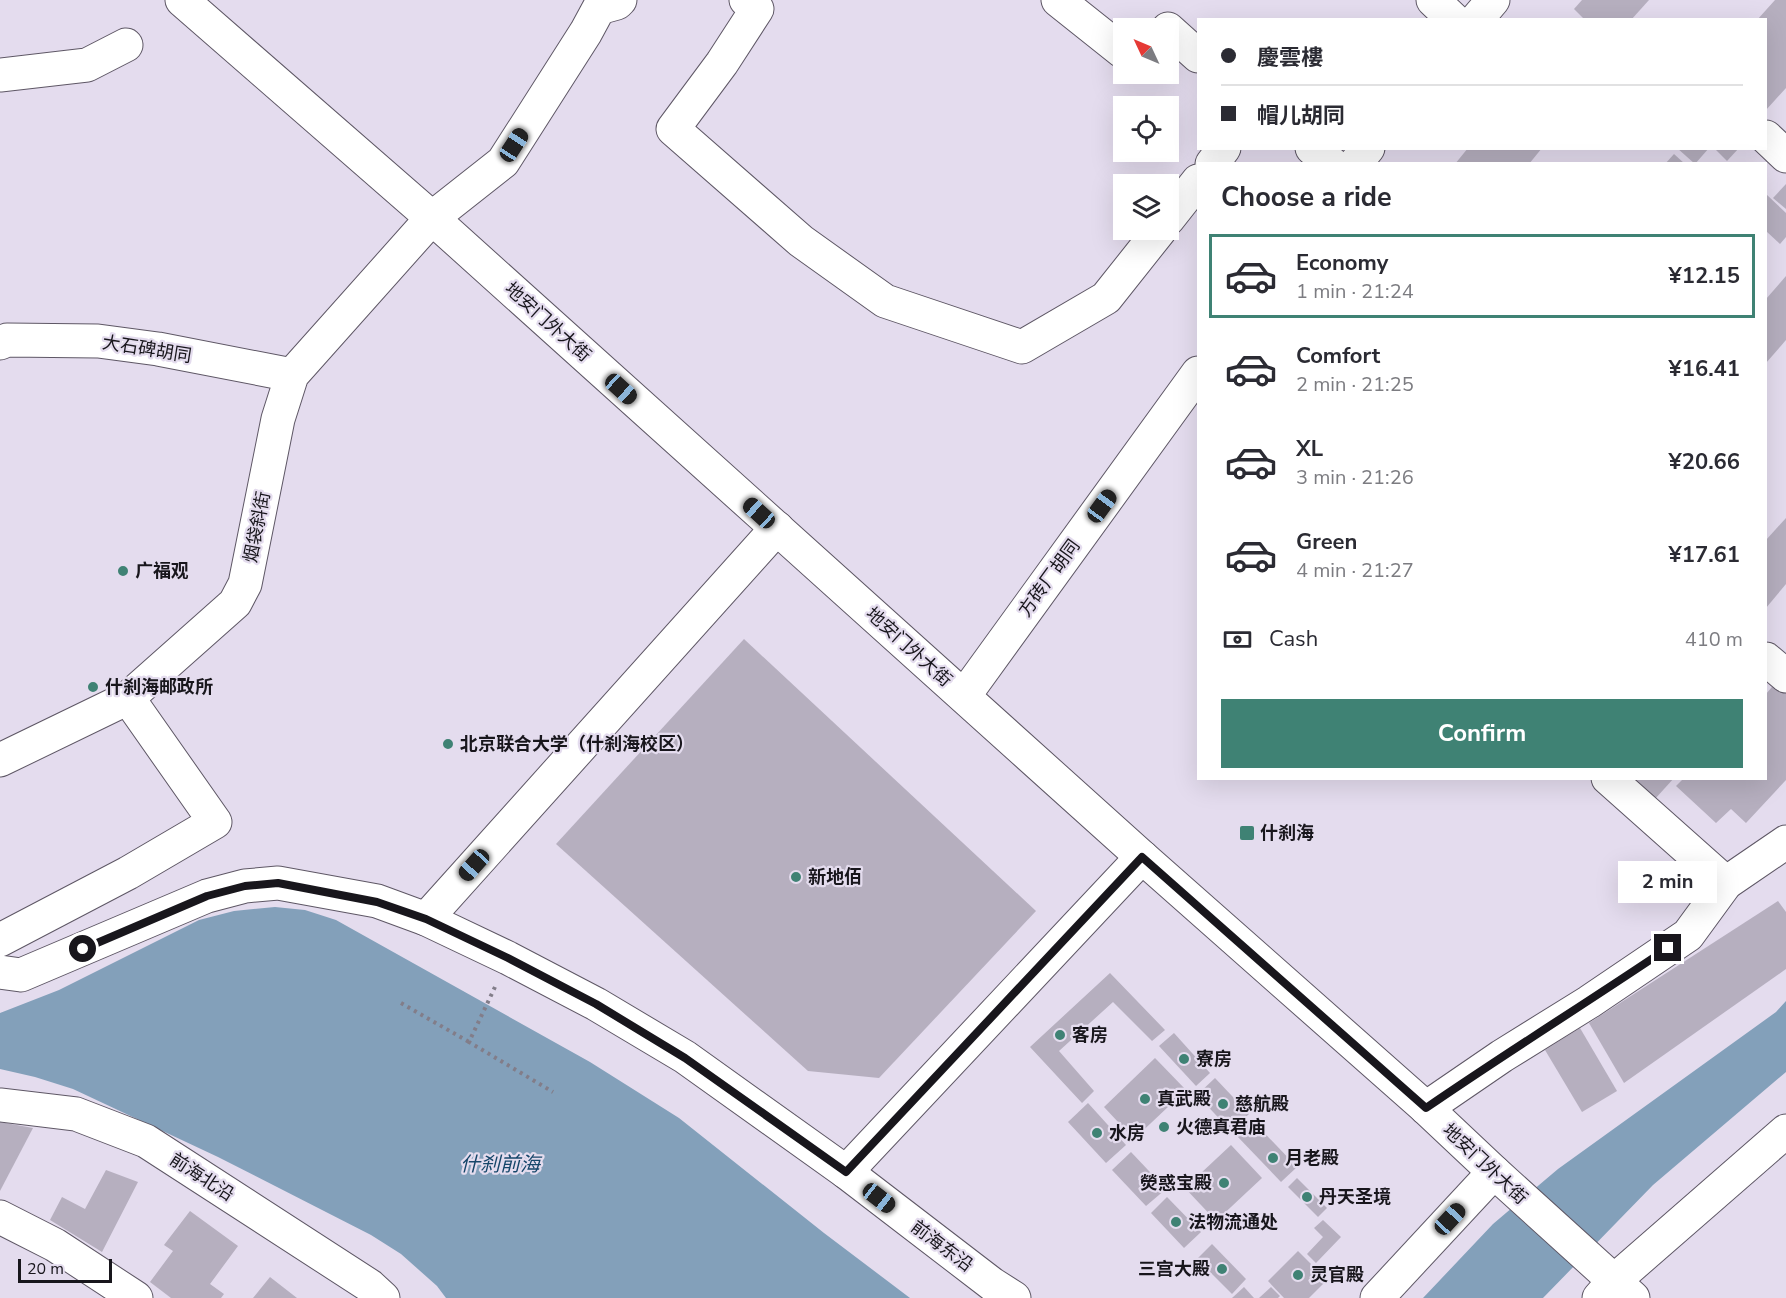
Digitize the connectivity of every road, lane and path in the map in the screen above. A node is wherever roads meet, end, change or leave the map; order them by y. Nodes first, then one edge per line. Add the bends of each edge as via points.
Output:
1 (182, 0) edge
2 (746, 0) edge
3 (1058, 0) edge
4 (1433, 0) edge
5 (1493, 0) edge
6 (604, 3) edge
7 (1452, 18) edge
8 (1478, 18) edge
9 (1179, 39) edge
10 (1113, 44) edge
11 (126, 45) dead end
12 (1197, 55) edge
13 (0, 75) edge
14 (1767, 138) edge
15 (1314, 150) edge
16 (1366, 150) edge
17 (1786, 156) edge
18 (1330, 162) edge
19 (1357, 162) edge
20 (1197, 182) edge
21 (1179, 205) edge
22 (432, 218) junction
23 (1152, 240) edge
24 (0, 343) edge
25 (1197, 374) edge
26 (292, 375) junction
27 (777, 528) junction
28 (1767, 660) edge
29 (1786, 676) edge
30 (964, 696) junction
31 (128, 698) junction
32 (0, 760) edge
33 (1610, 780) edge
34 (1786, 842) edge
35 (1142, 857) junction
36 (1726, 883) junction
37 (426, 919) junction
38 (0, 940) edge
39 (0, 972) edge
40 (401, 1003) dead end
41 (481, 1017) dead end
42 (469, 1042) junction
43 (553, 1092) dead end
44 (0, 1105) edge
45 (1426, 1108) junction
46 (1786, 1131) edge
47 (846, 1172) junction
48 (1494, 1172) junction
49 (0, 1217) edge
50 (1615, 1292) edge
51 (371, 1294) edge
52 (136, 1298) edge
53 (1014, 1298) edge
54 (1377, 1298) edge

1 - 22 street, 地安门外大街
2 - 23 street via 757,9 673,129 801,241 885,301 1022,347 1106,298
3 - 10 street
4 - 7 street
5 - 8 street
6 - 22 street, 烟袋斜街 via 503,162
9 - 12 street
11 - 13 street via 87,65
14 - 17 street
15 - 18 street
16 - 19 street
20 - 21 street
22 - 26 street, 烟袋斜街
22 - 27 street, 地安门外大街
24 - 26 street, 大石碑胡同 via 98,341
25 - 30 street, 方砖厂胡同
26 - 31 street, 烟袋斜街 via 278,419 245,584 235,603
27 - 30 street, 地安门外大街
27 - 37 street
28 - 29 street
30 - 35 street, 地安门外大街
31 - 32 street, 烟袋斜街
31 - 38 street via 215,822
33 - 36 street
34 - 36 street
35 - 45 street, 地安门外大街
35 - 47 street
36 - 45 street via 1688,935
37 - 39 street, 前海东沿 via 377,902 278,883 245,886 207,896 21,975
37 - 47 street, 前海东沿 via 596,1004 675,1052
40 - 42 path
41 - 42 path
42 - 43 path
44 - 51 street, 前海北沿 via 76,1114 146,1141
45 - 48 street, 地安门外大街
46 - 50 street
47 - 53 street, 前海东沿
48 - 50 street, 地安门外大街
48 - 54 street
49 - 52 street via 55,1245

